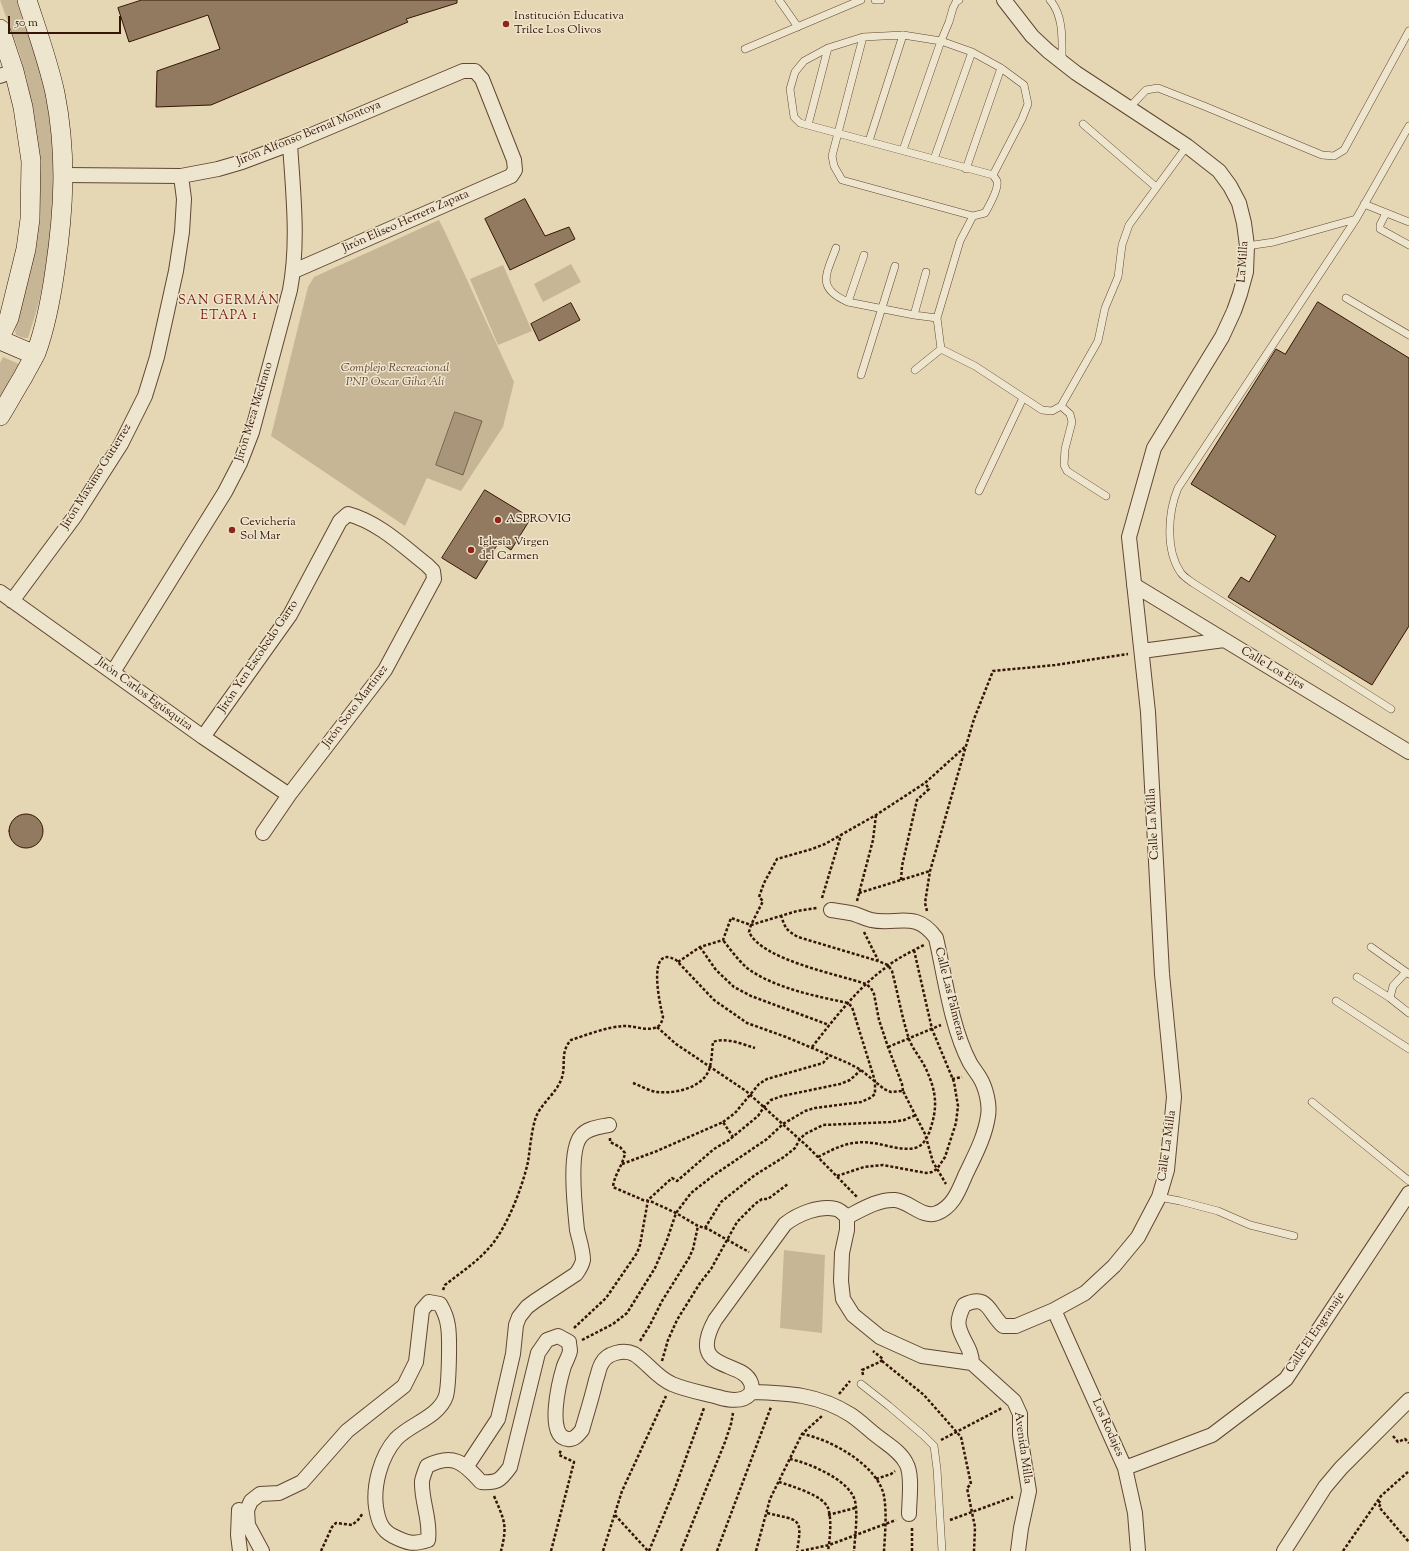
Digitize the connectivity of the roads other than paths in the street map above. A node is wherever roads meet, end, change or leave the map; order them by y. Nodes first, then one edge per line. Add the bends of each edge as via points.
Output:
1 (27, 0) edge
2 (779, 0) edge
3 (861, 0) edge
4 (875, 0) edge
5 (881, 0) edge
6 (959, 0) edge
7 (1004, 0) edge
8 (1050, 0) edge
9 (798, 27) junction
10 (0, 29) edge
11 (1409, 31) edge
12 (903, 35) junction
13 (863, 37) junction
14 (941, 40) junction
15 (828, 48) junction
16 (745, 49) dead end
17 (972, 52) junction
18 (1062, 62) junction
19 (1001, 68) junction
20 (7, 74) edge
21 (1129, 108) junction
22 (1083, 124) dead end
23 (808, 126) junction
24 (1409, 126) edge
25 (839, 134) junction
26 (869, 141) junction
27 (290, 144) junction
28 (1187, 146) junction
29 (902, 150) junction
30 (934, 159) junction
31 (966, 169) junction
32 (515, 170) joint
33 (64, 175) junction
34 (993, 175) junction
35 (181, 176) junction
36 (1156, 187) junction
37 (1364, 204) junction
38 (1386, 213) junction
39 (973, 216) junction
40 (1356, 219) junction
41 (1409, 222) edge
42 (1409, 245) edge
43 (1247, 246) junction
44 (836, 248) dead end
45 (864, 255) dead end
46 (895, 266) dead end
47 (294, 271) junction
48 (926, 272) dead end
49 (1346, 298) dead end
50 (848, 302) junction
51 (882, 309) junction
52 (914, 315) junction
53 (937, 318) junction
54 (1409, 335) edge
55 (0, 338) edge
56 (941, 349) junction
57 (35, 355) junction
58 (915, 370) dead end
59 (861, 375) dead end
60 (1023, 398) junction
61 (1061, 406) junction
62 (0, 416) edge
63 (979, 491) dead end
64 (1106, 496) dead end
65 (348, 514) joint
66 (1134, 585) junction
67 (0, 592) edge
68 (12, 601) junction
69 (1224, 640) junction
70 (1142, 652) junction
71 (113, 672) junction
72 (1391, 709) dead end
73 (203, 737) junction
74 (1409, 752) edge
75 (289, 795) junction
76 (263, 833) dead end
77 (831, 910) dead end
78 (1371, 947) dead end
79 (1407, 973) edge
80 (1357, 977) dead end
81 (1390, 998) junction
82 (1336, 1001) dead end
83 (1409, 1013) edge
84 (1409, 1049) edge
85 (1312, 1102) dead end
86 (609, 1125) road end
87 (1409, 1181) edge
88 (1409, 1193) edge
89 (1160, 1197) junction
90 (847, 1217) junction
91 (1294, 1236) dead end
92 (1054, 1310) junction
93 (972, 1363) junction
94 (861, 1384) road end
95 (751, 1392) junction
96 (1409, 1400) edge
97 (467, 1466) junction
98 (1125, 1468) junction
99 (260, 1494) junction
100 (909, 1514) road end
101 (240, 1551) edge
102 (262, 1551) edge
103 (942, 1551) edge
104 (1018, 1551) edge
105 (1138, 1551) edge
106 (1284, 1551) edge

1 - 33 main road via 55,93
2 - 9 lane
3 - 9 lane
4 - 5 lane
6 - 14 lane via 953,8
7 - 18 street, La Milla via 1032,36
8 - 18 lane via 1055,6 1062,31
9 - 16 lane
10 - 20 main road
11 - 21 lane via 1344,150 1334,156 1322,155 1158,88 1146,90
12 - 13 lane
12 - 14 lane
12 - 26 lane
13 - 15 lane
13 - 25 lane
14 - 17 lane
14 - 29 lane
15 - 23 lane
15 - 23 lane via 804,61 795,72 790,89 794,117
17 - 19 lane
17 - 30 lane
18 - 21 street, La Milla
19 - 31 lane
19 - 34 lane via 1024,85 1028,104
20 - 55 main road via 23,107 28,135 31,161 30,219 26,250 9,318
21 - 28 street, La Milla
22 - 36 lane
23 - 25 lane
24 - 37 lane
25 - 26 lane
25 - 39 lane via 832,156 842,180
26 - 29 lane
27 - 32 street, Jirón Alfonso Bernal Montoya via 463,71 475,71 482,79 514,160
27 - 35 street, Jirón Alfonso Bernal Montoya via 236,164
27 - 47 street, Jirón Meza Medrano
28 - 36 lane
28 - 43 street, La Milla via 1219,170 1230,186 1239,203
29 - 30 lane
30 - 31 lane
31 - 34 lane
32 - 47 street, Jirón Eliseo Herrera Zapata via 511,176
33 - 35 street, Jirón Alfonso Bernal Montoya
33 - 57 main road via 60,235 53,281
34 - 39 lane via 997,187 992,200 985,213
35 - 68 street, Jirón Maximo Gutierrez via 184,199 176,271 157,357 145,396 121,444 75,516
36 - 61 lane via 1129,225 1122,245 1118,277 1105,308 1098,341
37 - 38 lane
37 - 40 lane
38 - 41 lane
38 - 42 lane via 1380,229
39 - 53 lane via 960,240
40 - 43 lane via 1274,242
40 - 72 lane via 1178,488 1172,501 1170,536 1174,557 1181,573 1193,583
43 - 66 street, La Milla via 1246,272 1240,294 1222,337 1154,448 1129,537
44 - 50 lane via 826,277 828,290
45 - 50 lane
46 - 51 lane
47 - 71 street, Jirón Meza Medrano via 252,432 240,463 225,492
48 - 52 lane
49 - 54 lane
50 - 51 lane
51 - 52 lane
51 - 59 lane
52 - 53 lane
53 - 56 lane
55 - 57 main road
56 - 58 lane
56 - 60 lane via 975,366
57 - 62 main road
60 - 61 lane via 1042,410 1052,411
60 - 63 lane
61 - 64 lane via 1070,414 1072,422 1064,465 1067,471
65 - 73 street, Jirón Yen Escobedo Garro via 340,521 290,615
65 - 75 street, Jirón Soto Martinez via 359,517 383,531 427,565 432,570 434,579 385,670
66 - 69 street, Calle Los Ejes
66 - 70 street, Calle La Milla
67 - 68 street, Jirón Carlos Egúsquiza
68 - 71 street, Jirón Carlos Egúsquiza
69 - 70 street
69 - 74 street, Calle Los Ejes
70 - 89 street, Calle La Milla via 1148,712 1162,974 1174,1097 1167,1170
71 - 73 street, Jirón Carlos Egúsquiza
73 - 75 street, Jirón Carlos Egúsquiza
75 - 76 street, Jirón Soto Martinez
77 - 90 street, Calle Las Palmeras via 872,920 905,920 920,923 930,929 962,1046 984,1088 988,1116 982,1139 955,1198 945,1209 935,1214 924,1213 905,1202 895,1200 878,1202
78 - 79 lane
79 - 81 lane via 1393,986
80 - 81 lane
81 - 83 lane
82 - 84 lane
85 - 87 lane
86 - 97 street via 589,1129 580,1136 576,1148 573,1182 583,1261 576,1274 527,1307 519,1317 498,1419
88 - 98 street, Calle El Engranaje via 1286,1379 1212,1435
89 - 91 lane via 1218,1211 1250,1225
89 - 92 street, Calle La Milla via 1138,1236 1114,1266 1085,1293
90 - 93 street via 841,1281 843,1298 852,1315 880,1337 922,1356
90 - 95 street via 837,1209 823,1208 795,1216 785,1224 709,1331 709,1353 723,1365 746,1374 752,1386
92 - 93 street, Calle La Milla via 1016,1326 1003,1326 994,1318 989,1307 980,1300 973,1300 964,1305 959,1326 972,1355
92 - 98 street, Los Rodajes
93 - 104 street, Avenida Milla via 1014,1401 1020,1414 1020,1435 1029,1491
94 - 103 lane via 934,1446
95 - 97 street via 746,1397 734,1400 671,1384 632,1354 626,1351 611,1354 602,1362 582,1430 571,1440 565,1439 559,1434 555,1418 558,1392 570,1350 567,1343 558,1336 547,1340 538,1353 510,1467 503,1477 488,1483 481,1482
95 - 100 street via 805,1396 851,1415 900,1454 907,1463
96 - 106 street via 1325,1487
97 - 99 street via 455,1460 438,1460 427,1466 422,1480 428,1540 417,1544 401,1540 387,1533 378,1521 375,1503 376,1478 386,1455 396,1439 439,1408 446,1396 449,1328 440,1304 429,1302 422,1310 416,1362 404,1386 347,1431 302,1482 279,1493
98 - 105 street, Los Rodajes via 1135,1513
99 - 101 street via 239,1508
99 - 102 street via 251,1501 247,1510 248,1525

